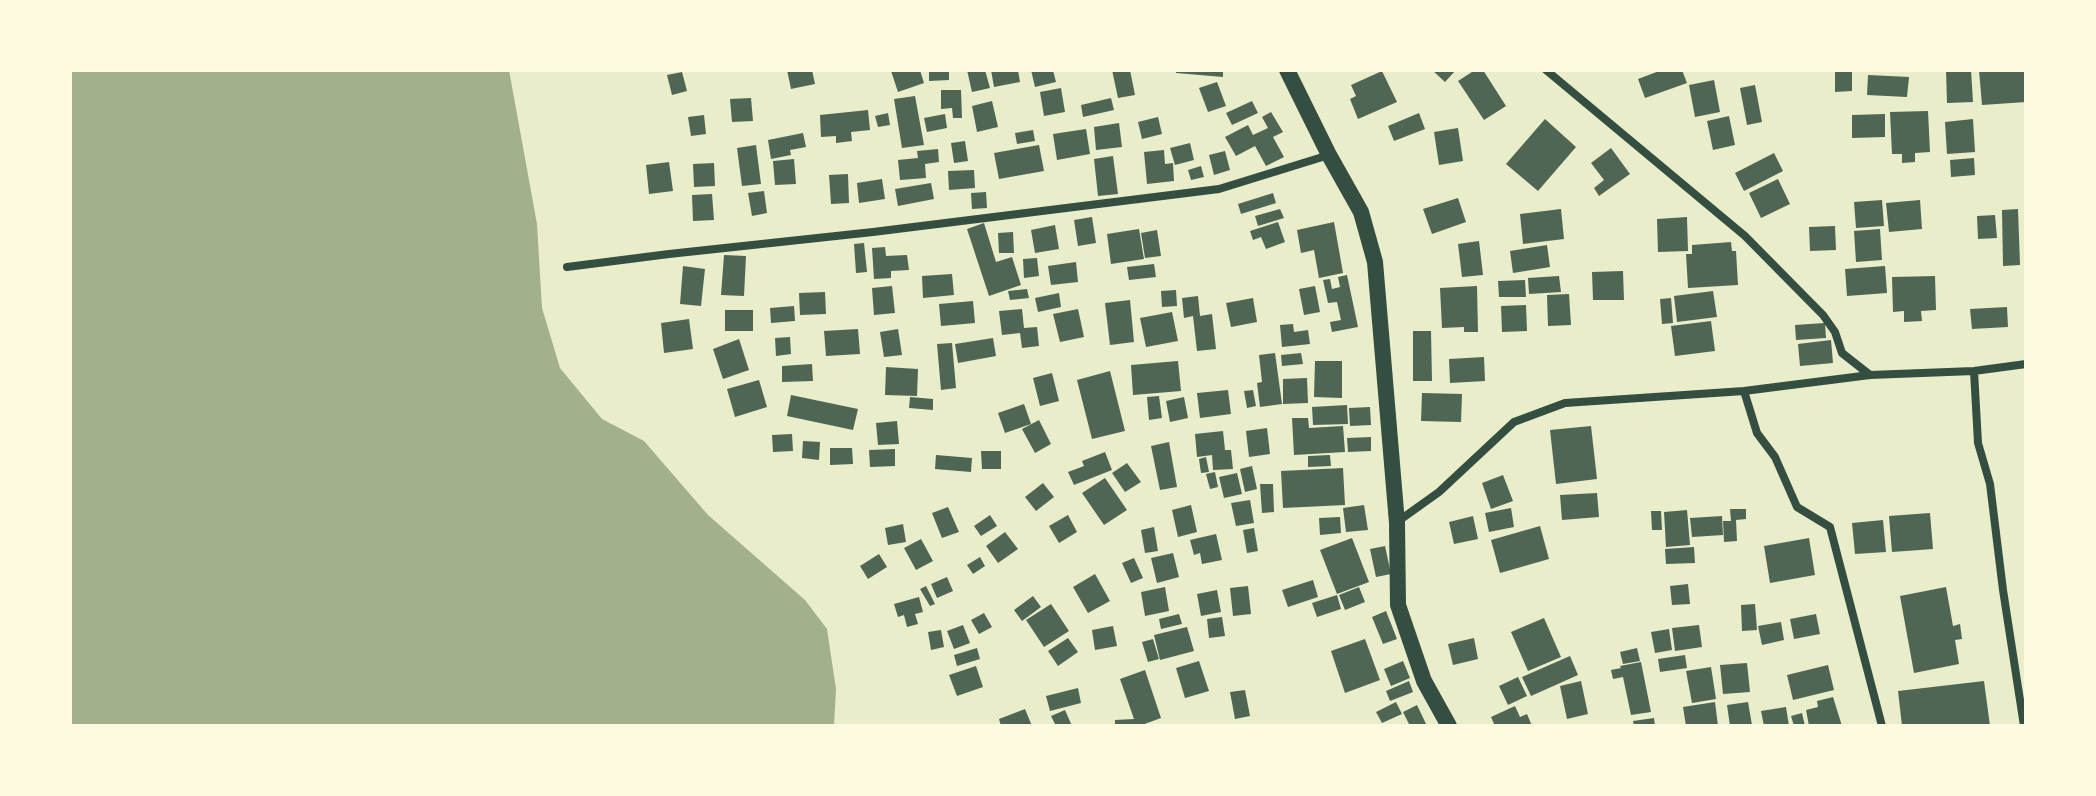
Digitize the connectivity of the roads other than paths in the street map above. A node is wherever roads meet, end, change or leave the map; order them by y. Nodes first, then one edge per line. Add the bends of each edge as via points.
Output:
1 (1287, 70) edge
2 (1546, 70) edge
3 (1329, 155) junction
4 (567, 267) dead end
5 (2026, 364) edge
6 (1974, 371) junction
7 (1870, 375) junction
8 (1744, 391) junction
9 (1397, 523) junction
10 (1449, 726) edge
11 (1882, 726) edge
12 (2024, 726) edge

1 - 3 main road
2 - 7 street via 1745,236 1823,315 1842,353
3 - 4 street via 1219,189
3 - 9 main road via 1361,212 1375,262
5 - 6 street
6 - 7 street
6 - 12 street via 1978,443 1990,484
7 - 8 street
8 - 9 street via 1565,403 1514,422
8 - 11 street via 1757,433 1775,457 1797,507 1830,527
9 - 10 main road via 1398,605 1424,681

